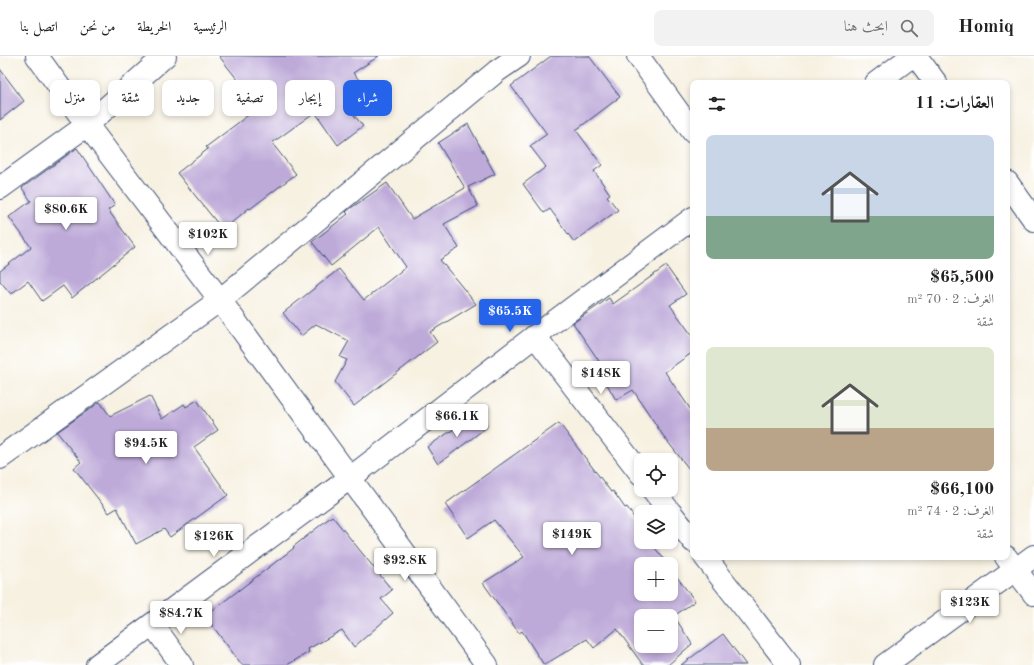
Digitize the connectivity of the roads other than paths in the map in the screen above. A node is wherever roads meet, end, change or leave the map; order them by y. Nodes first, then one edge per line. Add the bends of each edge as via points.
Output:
1 (37, 56) edge
2 (165, 56) edge
3 (520, 56) edge
4 (638, 56) edge
5 (912, 56) edge
6 (916, 56) edge
7 (880, 80) edge
8 (934, 80) edge
9 (87, 124) junction
10 (690, 128) edge
11 (1010, 186) edge
12 (0, 188) edge
13 (690, 220) edge
14 (1034, 220) edge
15 (220, 300) junction
16 (535, 336) junction
17 (0, 458) edge
18 (634, 465) edge
19 (350, 478) junction
20 (659, 497) edge
21 (665, 505) edge
22 (678, 521) edge
23 (690, 537) edge
24 (1034, 556) edge
25 (707, 560) edge
26 (1011, 564) edge
27 (1034, 594) edge
28 (152, 625) junction
29 (97, 665) edge
30 (182, 665) edge
31 (487, 665) edge
32 (789, 665) edge
33 (885, 665) edge

1 - 9 street
2 - 9 street
3 - 15 street via 497,71
4 - 10 street
5 - 7 street
6 - 8 street
9 - 12 street
9 - 15 street
11 - 14 street
13 - 16 street
15 - 17 street
15 - 19 street
16 - 18 street
16 - 19 street
19 - 28 street
19 - 31 street
20 - 21 street
22 - 23 street
24 - 26 street
25 - 32 street
26 - 27 street
26 - 33 street
28 - 29 street
28 - 30 street

